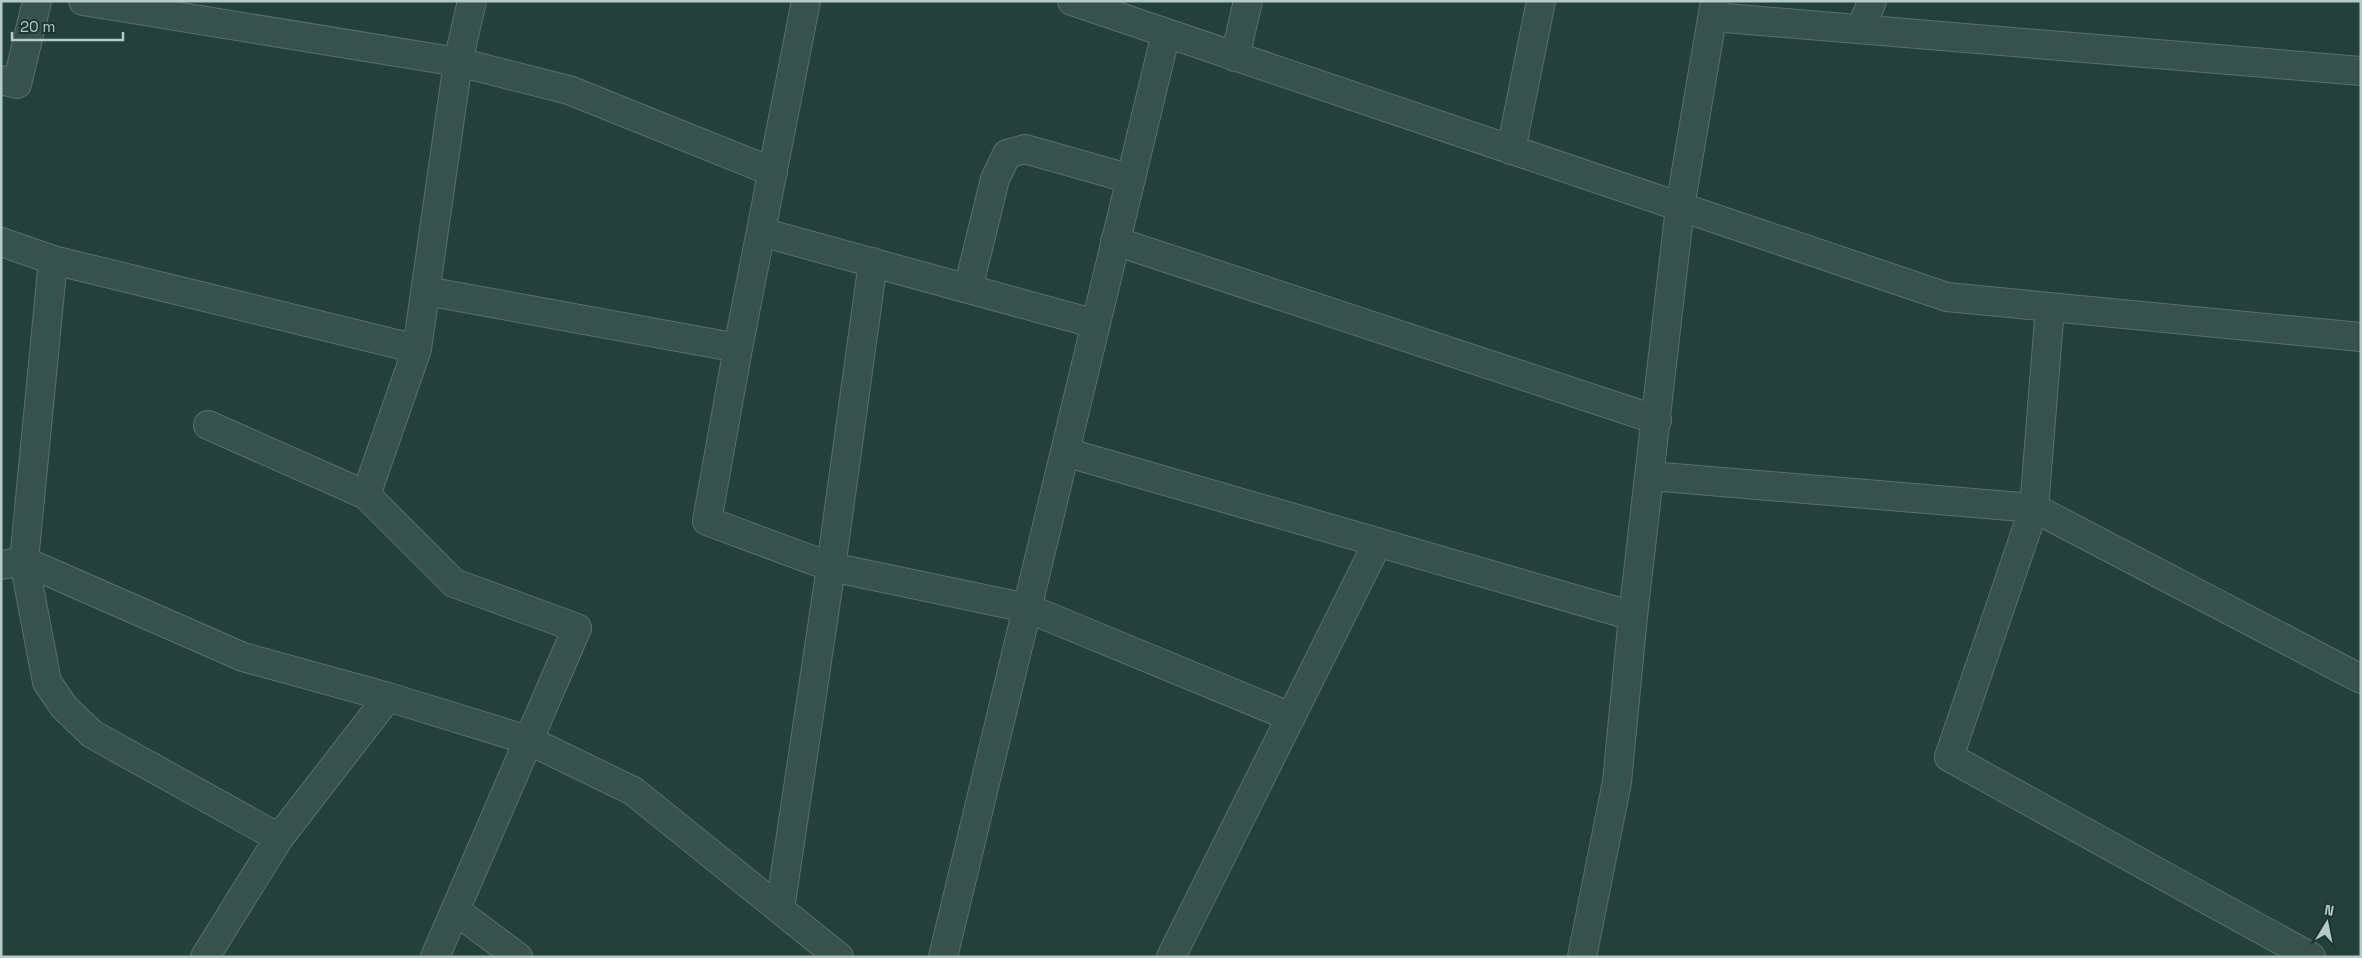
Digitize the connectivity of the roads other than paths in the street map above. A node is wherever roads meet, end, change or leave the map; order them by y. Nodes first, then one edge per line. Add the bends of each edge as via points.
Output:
1 (37, 1) edge
2 (83, 1) edge
3 (472, 1) edge
4 (806, 1) edge
5 (1072, 1) edge
6 (1248, 1) edge
7 (1541, 1) edge
8 (1872, 1) edge
9 (1714, 9) edge
10 (1861, 29) junction
11 (1166, 33) junction
12 (1235, 57) junction
13 (458, 62) junction
14 (2361, 71) edge
15 (1, 80) edge
16 (1511, 150) junction
17 (773, 172) junction
18 (1131, 179) junction
19 (1680, 207) junction
20 (762, 232) junction
21 (1116, 241) junction
22 (1, 242) edge
23 (53, 260) junction
24 (873, 262) junction
25 (968, 289) junction
26 (426, 291) junction
27 (2050, 307) junction
28 (1096, 324) junction
29 (2361, 337) edge
30 (738, 348) junction
31 (417, 349) junction
32 (1657, 420) junction
33 (208, 426) dead end
34 (1065, 452) junction
35 (1650, 476) junction
36 (366, 495) junction
37 (2034, 508) junction
38 (1378, 542) junction
39 (13, 563) edge
40 (831, 567) junction
41 (1027, 608) junction
42 (1633, 616) junction
43 (2361, 679) edge
44 (388, 697) junction
45 (1291, 717) junction
46 (528, 740) junction
47 (278, 838) junction
48 (780, 909) junction
49 (456, 910) junction
50 (205, 957) edge
51 (435, 957) edge
52 (518, 957) edge
53 (839, 957) edge
54 (943, 957) edge
55 (1171, 957) edge
56 (1582, 957) edge
57 (2311, 957) edge

1 - 15 street via 17,84
2 - 13 street
3 - 13 street
4 - 17 street
5 - 11 street
6 - 12 street
7 - 16 street
8 - 10 street
9 - 10 street
9 - 19 street
10 - 14 street
11 - 12 street
11 - 18 street
12 - 16 street
13 - 17 street via 569,90
13 - 26 street
16 - 19 street
17 - 20 street
18 - 21 street
18 - 25 street via 1026,149 1008,154 995,178
19 - 27 street via 1947,297
19 - 32 street
20 - 24 street
20 - 30 street
21 - 28 street
21 - 32 street
22 - 23 street
23 - 31 street
23 - 39 street
24 - 25 street
24 - 40 street
25 - 28 street
26 - 30 street
26 - 31 street
27 - 29 street
27 - 37 street
28 - 34 street
30 - 40 street via 707,521
31 - 36 street
32 - 35 street
33 - 36 street
34 - 38 street
34 - 41 street
35 - 37 street
35 - 42 street
36 - 46 street via 454,583 577,628
37 - 43 street
37 - 57 street via 1949,757
38 - 42 street
38 - 45 street
39 - 44 street via 243,656
39 - 47 street via 47,682 64,707 92,734
40 - 41 street
40 - 48 street
41 - 45 street
41 - 54 street
42 - 56 street via 1617,782
44 - 46 street
44 - 47 street
45 - 55 street
46 - 48 street via 633,791
46 - 49 street
47 - 50 street
48 - 53 street
49 - 51 street
49 - 52 street

